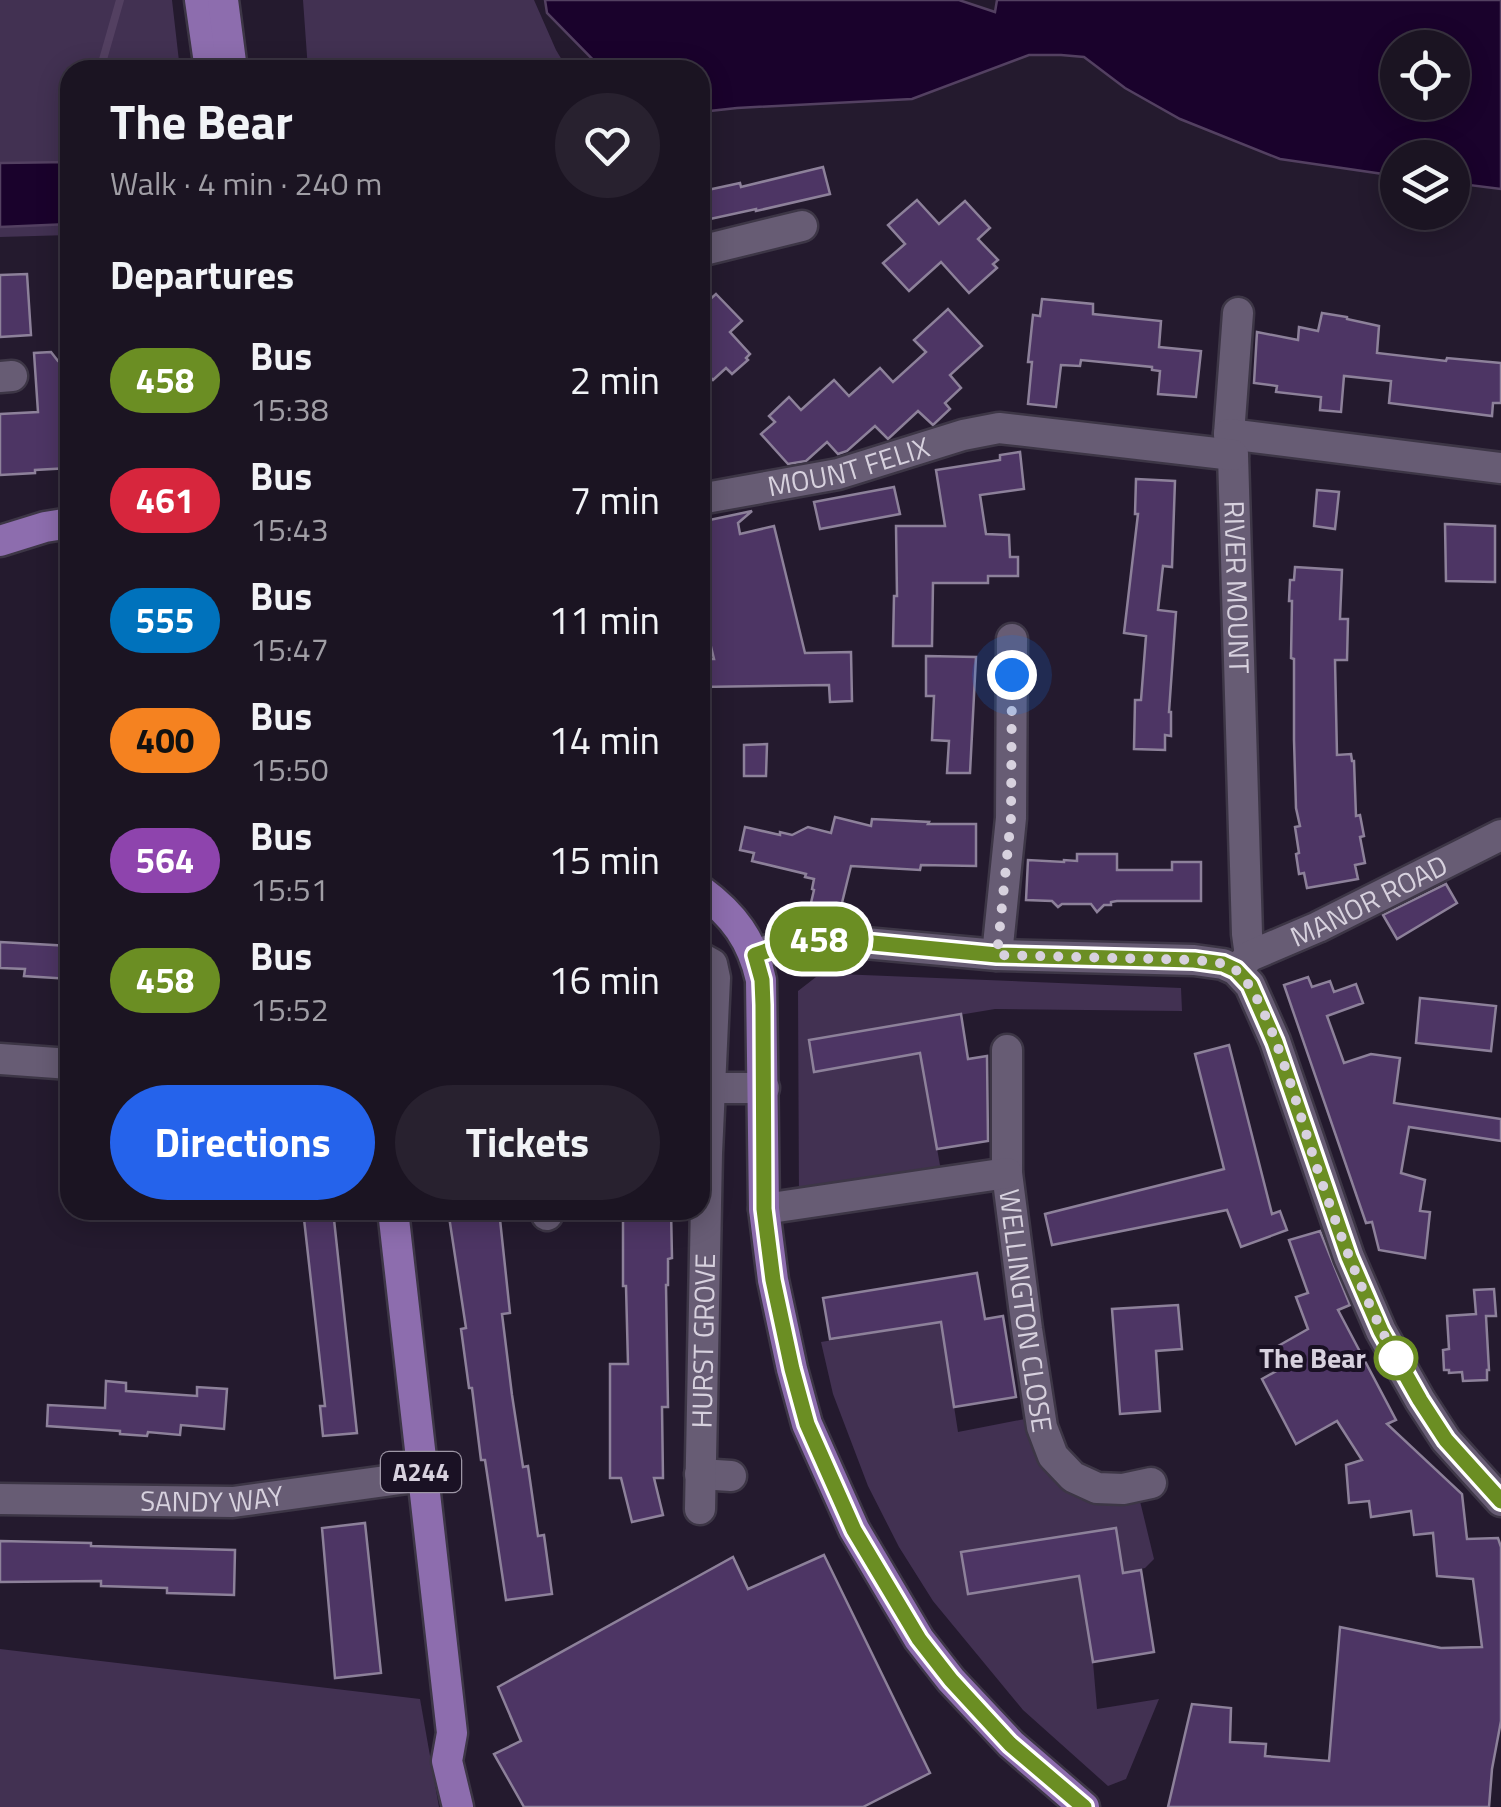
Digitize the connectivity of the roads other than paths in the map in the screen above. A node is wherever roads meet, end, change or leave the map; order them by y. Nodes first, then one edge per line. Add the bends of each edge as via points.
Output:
1 (200, 0) edge
2 (223, 0) edge
3 (209, 60) edge
4 (231, 60) edge
5 (802, 226) dead end
6 (710, 249) edge
7 (1238, 313) dead end
8 (1231, 445) junction
9 (1501, 468) edge
10 (710, 497) edge
11 (60, 533) edge
12 (0, 543) edge
13 (1012, 639) dead end
14 (1501, 836) edge
15 (710, 899) edge
16 (755, 955) junction
17 (997, 955) junction
18 (710, 963) edge
19 (1243, 963) junction
20 (1008, 1050) dead end
21 (0, 1058) edge
22 (60, 1063) edge
23 (710, 1088) joint
24 (764, 1088) junction
25 (1007, 1172) junction
26 (764, 1209) junction
27 (394, 1220) edge
28 (705, 1220) edge
29 (700, 1474) junction
30 (422, 1476) junction
31 (731, 1476) dead end
32 (1151, 1483) dead end
33 (0, 1499) edge
34 (1501, 1501) edge
35 (700, 1509) dead end
36 (452, 1733) junction
37 (458, 1807) edge
38 (477, 1807) edge
39 (1084, 1807) edge

1 - 3 main road
2 - 4 main road
5 - 6 street
7 - 8 street, RIVER MOUNT
8 - 9 street
8 - 10 street, MOUNT FELIX via 999,428 838,474
8 - 19 street, RIVER MOUNT
11 - 12 main road via 45,527
13 - 17 street via 1011,818
14 - 19 street, MANOR ROAD
15 - 16 main road via 735,921
16 - 17 street via 821,938
16 - 24 main road via 762,980
17 - 19 street
18 - 23 street, HURST GROVE
19 - 34 street via 1381,1331 1446,1440
20 - 25 street, WELLINGTON CLOSE
21 - 22 street
23 - 24 street
24 - 26 main road
25 - 26 street, WELLINGTON CLOSE
25 - 32 street, WELLINGTON CLOSE via 1038,1407 1053,1456 1073,1477 1097,1488
26 - 39 main road via 773,1280 807,1424 854,1530 951,1680 1010,1744
27 - 30 main road, A244
28 - 29 street, HURST GROVE
29 - 31 street
29 - 35 street, HURST GROVE
30 - 33 street, SANDY WAY via 233,1502
30 - 36 main road, A244
36 - 37 main road, A244 via 447,1761
36 - 38 main road, A244

